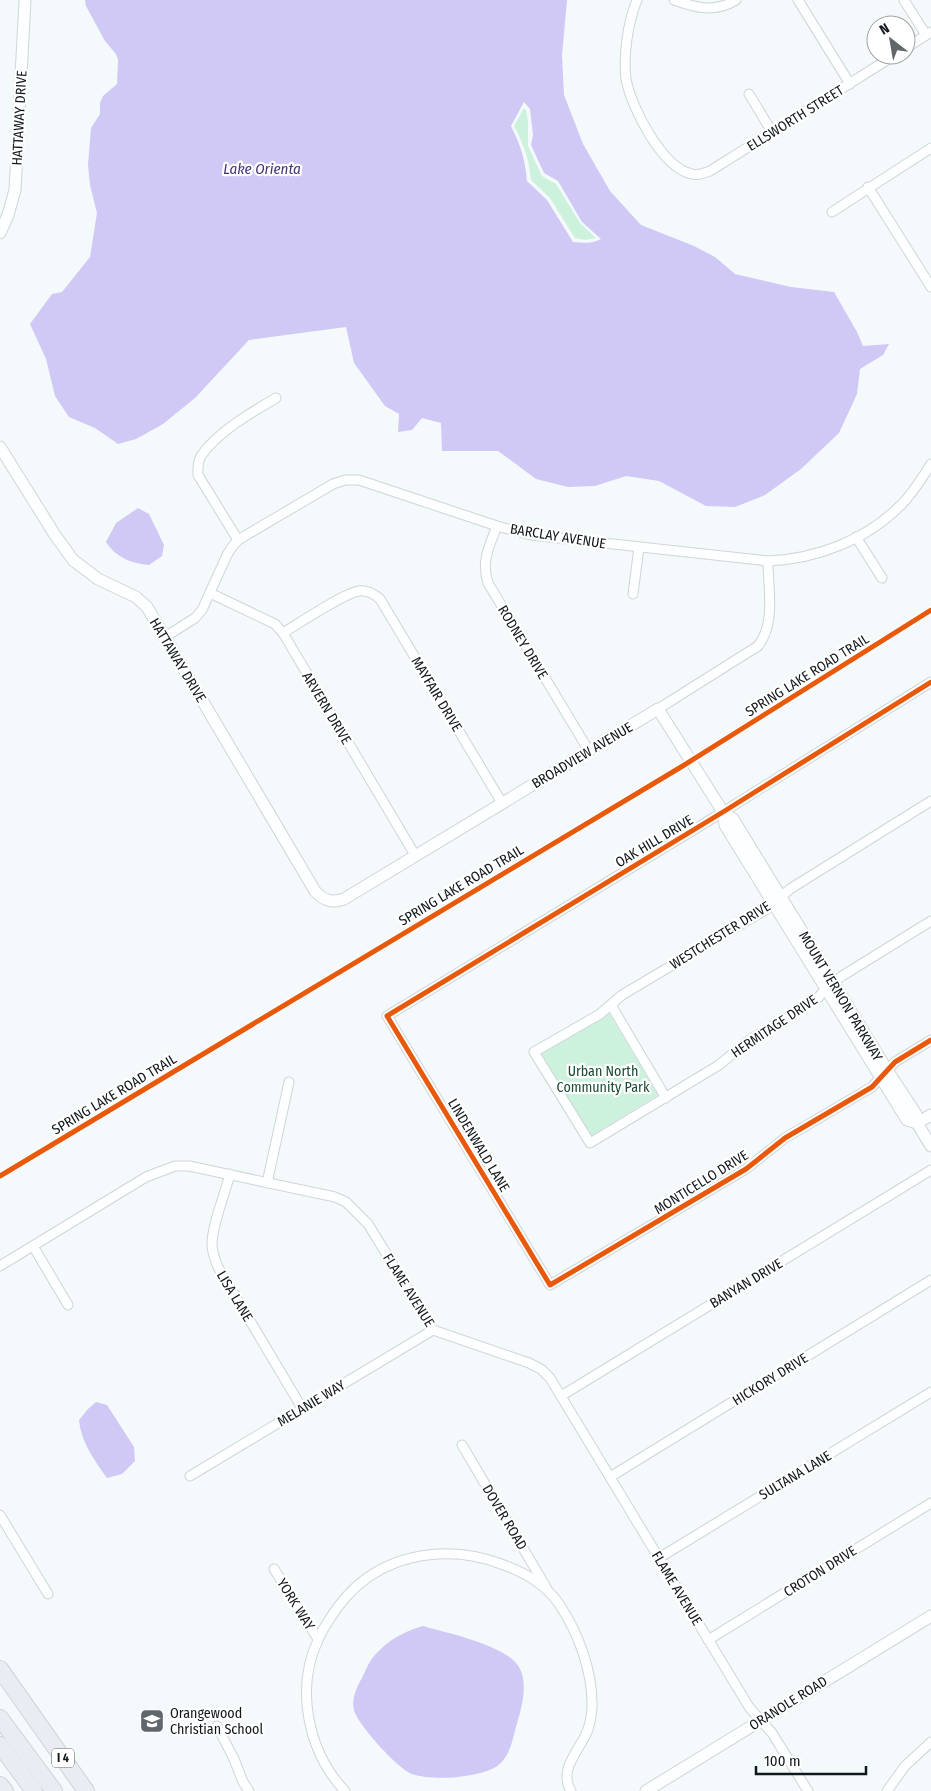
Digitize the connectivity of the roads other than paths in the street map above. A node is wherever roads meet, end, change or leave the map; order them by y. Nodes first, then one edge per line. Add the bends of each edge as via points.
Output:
1 (25, 0) edge
2 (637, 0) edge
3 (674, 0) edge
4 (736, 0) edge
5 (798, 0) edge
6 (904, 0) edge
7 (929, 33) edge
8 (916, 41) edge
9 (879, 65) edge
10 (850, 84) junction
11 (749, 94) dead end
12 (772, 132) junction
13 (931, 148) edge
14 (868, 187) junction
15 (832, 212) dead end
16 (0, 233) edge
17 (931, 287) edge
18 (276, 398) dead end
19 (0, 447) edge
20 (931, 464) edge
21 (497, 526) junction
22 (856, 537) junction
23 (238, 540) junction
24 (639, 547) junction
25 (768, 560) junction
26 (882, 578) dead end
27 (210, 593) junction
28 (633, 594) dead end
29 (283, 633) junction
30 (165, 637) junction
31 (931, 682) edge
32 (658, 709) junction
33 (589, 751) junction
34 (931, 801) edge
35 (502, 803) junction
36 (723, 812) junction
37 (415, 855) junction
38 (777, 899) junction
39 (328, 901) joint
40 (931, 921) edge
41 (829, 986) junction
42 (610, 1004) junction
43 (387, 1016) joint
44 (931, 1040) edge
45 (883, 1073) junction
46 (289, 1082) dead end
47 (666, 1098) junction
48 (931, 1115) edge
49 (917, 1124) junction
50 (590, 1143) joint
51 (931, 1146) edge
52 (931, 1170) edge
53 (230, 1174) junction
54 (267, 1183) junction
55 (33, 1246) junction
56 (0, 1266) edge
57 (931, 1280) edge
58 (550, 1285) joint
59 (68, 1305) dead end
60 (433, 1330) junction
61 (931, 1392) edge
62 (561, 1396) junction
63 (302, 1408) junction
64 (462, 1445) dead end
65 (190, 1476) dead end
66 (610, 1477) junction
67 (931, 1503) edge
68 (0, 1515) edge
69 (659, 1558) junction
70 (274, 1569) dead end
71 (548, 1589) junction
72 (48, 1594) dead end
73 (931, 1616) edge
74 (318, 1639) junction
75 (708, 1640) junction
76 (0, 1668) edge
77 (0, 1718) edge
78 (760, 1720) junction
79 (217, 1726) dead end
80 (931, 1742) edge
81 (0, 1745) edge
82 (0, 1785) edge
83 (5, 1791) edge
84 (34, 1791) edge
85 (54, 1791) edge
86 (86, 1791) edge
87 (249, 1791) edge
88 (345, 1791) edge
89 (571, 1791) edge
90 (646, 1791) edge
91 (808, 1791) edge
92 (887, 1791) edge

1 - 16 street, HATTAWAY DRIVE via 15,190
2 - 12 street, ELLSWORTH STREET via 629,22 626,79 649,136 668,158 685,172 702,174
3 - 4 street via 714,9
5 - 10 street
6 - 7 street
7 - 8 street
9 - 10 street, ELLSWORTH STREET
10 - 12 street, ELLSWORTH STREET
11 - 12 street
13 - 14 street
14 - 15 street
14 - 17 street
18 - 23 street via 240,420 201,457 197,466 198,476
19 - 30 street, HATTAWAY DRIVE via 73,560 98,579 136,596 147,607
20 - 22 street, BARCLAY AVENUE via 901,505
21 - 23 street, BARCLAY AVENUE via 359,480 345,480
21 - 24 street, BARCLAY AVENUE via 531,535
21 - 33 street, RODNEY DRIVE via 485,560 488,583
22 - 25 street, BARCLAY AVENUE via 815,555
22 - 26 street
23 - 27 street, BARCLAY AVENUE via 227,555
24 - 25 street, BARCLAY AVENUE
24 - 28 street
25 - 32 street, BROADVIEW AVENUE via 769,623 765,637 758,646
27 - 29 street, ARVERN DRIVE via 275,624
27 - 30 street, BARCLAY AVENUE via 194,618
29 - 35 street, MAYFAIR DRIVE via 351,593 366,591 375,594
29 - 37 street, ARVERN DRIVE
30 - 39 street, HATTAWAY DRIVE via 315,891
31 - 36 street, OAK HILL DRIVE
32 - 33 street, BROADVIEW AVENUE
32 - 36 street, MOUNT VERNON PARKWAY
33 - 35 street, BROADVIEW AVENUE
34 - 38 street, WESTCHESTER DRIVE
35 - 37 street, BROADVIEW AVENUE
36 - 38 street, MOUNT VERNON PARKWAY via 725,825
36 - 43 street, OAK HILL DRIVE
37 - 39 street, BROADVIEW AVENUE via 344,899
38 - 41 street, MOUNT VERNON PARKWAY
38 - 42 street, WESTCHESTER DRIVE
40 - 41 street, HERMITAGE DRIVE
41 - 45 street, MOUNT VERNON PARKWAY
41 - 47 street, HERMITAGE DRIVE via 818,998 748,1041 720,1064
42 - 47 street
42 - 50 street, WESTCHESTER DRIVE via 600,1014 534,1052
43 - 58 street, LINDENWALD LANE
44 - 45 street, MONTICELLO DRIVE
45 - 49 street, MOUNT VERNON PARKWAY via 907,1120
45 - 58 street, MONTICELLO DRIVE via 872,1087 785,1138 746,1169
46 - 54 street
47 - 50 street, HERMITAGE DRIVE
48 - 49 street
49 - 51 street
52 - 62 street, BANYAN DRIVE
53 - 54 street, FLAME AVENUE
53 - 55 street, FLAME AVENUE via 189,1166 162,1170
53 - 63 street, LISA LANE via 213,1233 213,1256
54 - 60 street, FLAME AVENUE via 334,1197 358,1212
55 - 56 street, FLAME AVENUE
55 - 59 street
57 - 66 street, HICKORY DRIVE
60 - 62 street, FLAME AVENUE via 541,1369
60 - 63 street, MELANIE WAY
61 - 69 street, SULTANA LANE
62 - 66 street, FLAME AVENUE
63 - 65 street, MELANIE WAY
64 - 71 street, DOVER ROAD
66 - 69 street, FLAME AVENUE
67 - 75 street, CROTON DRIVE
68 - 72 street
69 - 75 street, FLAME AVENUE
70 - 74 street, YORK WAY
71 - 74 street via 512,1568 486,1558 456,1553 408,1559 386,1566 352,1590
71 - 89 street, DOVER ROAD via 571,1625 590,1679 593,1708 586,1735 567,1771 567,1784
73 - 78 street, ORANOLE ROAD
74 - 88 street via 310,1660 307,1715 323,1760
75 - 78 street, FLAME AVENUE
76 - 86 highway, I 4
77 - 85 highway
78 - 90 street, ORANOLE ROAD
78 - 91 street, FLAME AVENUE via 772,1732
79 - 87 street
80 - 92 street via 905,1766
81 - 84 highway
82 - 83 highway

